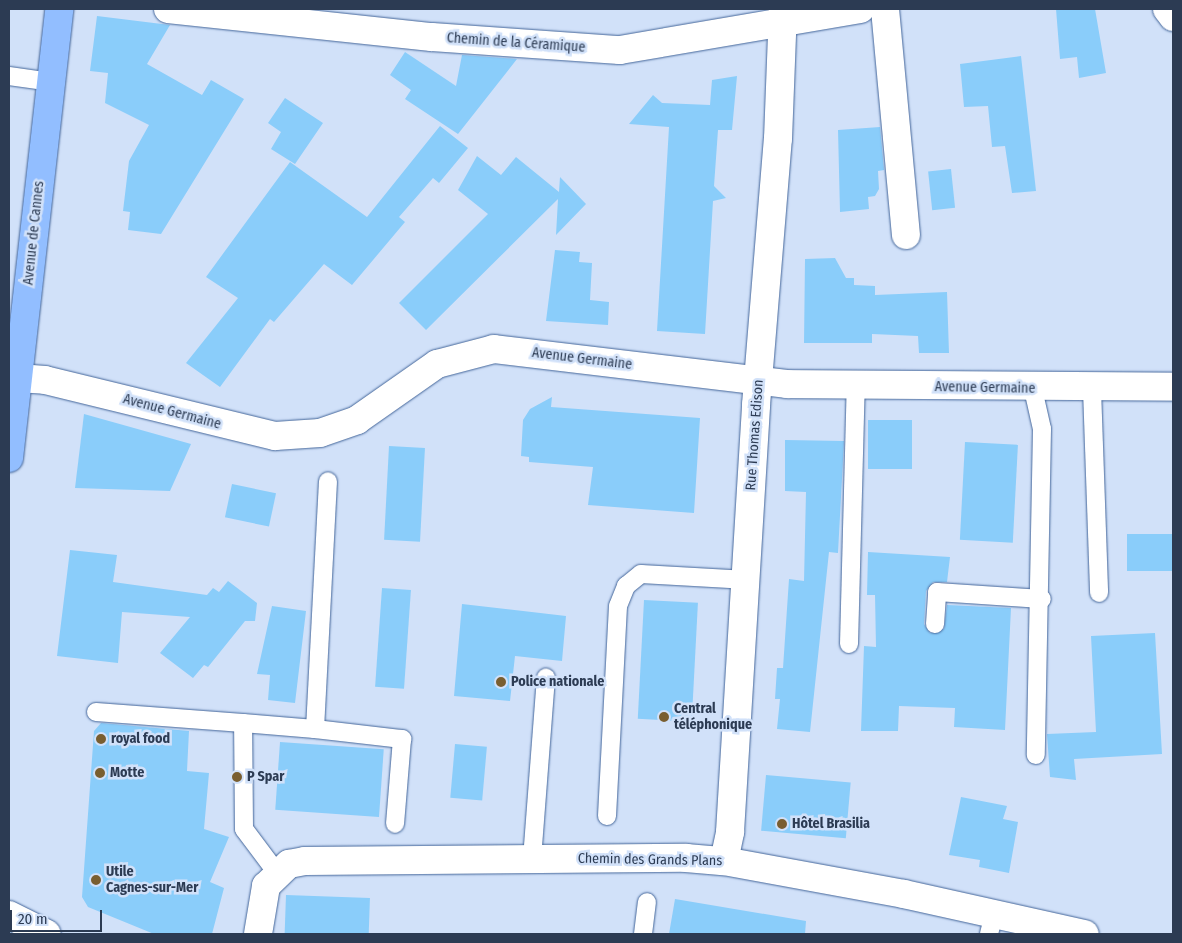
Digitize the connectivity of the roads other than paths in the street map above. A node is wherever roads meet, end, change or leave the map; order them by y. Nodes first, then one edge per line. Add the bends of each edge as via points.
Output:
1 (59, 9) edge
2 (168, 9) edge
3 (861, 9) edge
4 (885, 9) edge
5 (1167, 9) edge
6 (783, 17) edge
7 (1173, 17) edge
8 (9, 76) edge
9 (51, 82) junction
10 (906, 235) dead end
11 (18, 378) junction
12 (759, 380) junction
13 (856, 384) junction
14 (1173, 387) edge
15 (1032, 389) junction
16 (1092, 389) junction
17 (9, 458) edge
18 (328, 481) dead end
19 (748, 580) junction
20 (1099, 593) dead end
21 (1042, 599) junction
22 (935, 624) dead end
23 (849, 644) dead end
24 (546, 678) dead end
25 (96, 712) dead end
26 (243, 723) junction
27 (315, 729) junction
28 (1036, 755) dead end
29 (607, 816) dead end
30 (395, 824) dead end
31 (532, 859) junction
32 (724, 861) junction
33 (277, 873) junction
34 (647, 902) dead end
35 (9, 915) edge
36 (991, 924) edge
37 (46, 934) edge
38 (258, 934) edge
39 (644, 934) edge
40 (1084, 934) edge

1 - 9 main road, Avenue de Cannes
2 - 6 street, Chemin de la Céramique via 432,37 620,50
3 - 6 street, Chemin de la Céramique
4 - 10 street
5 - 7 street
6 - 12 street, Rue Thomas Edison
8 - 9 lane
9 - 11 main road, Avenue de Cannes
11 - 12 street, Avenue Germaine via 45,380 275,436 320,433 358,420 437,364 494,349
11 - 17 main road, Avenue de Cannes
12 - 13 street, Avenue Germaine
12 - 19 street, Rue Thomas Edison
13 - 15 street, Avenue Germaine
13 - 23 lane
14 - 16 street, Avenue Germaine
15 - 16 street, Avenue Germaine
15 - 21 lane via 1042,429
16 - 20 lane
18 - 27 lane
19 - 29 lane via 641,574 626,586 618,606
19 - 32 street, Rue Thomas Edison
21 - 22 lane via 937,592
21 - 28 lane
24 - 31 lane
25 - 26 lane
26 - 27 lane
26 - 33 lane via 244,829
27 - 30 lane via 402,739
31 - 32 street, Chemin des Grands Plans
31 - 33 street, Chemin des Grands Plans via 305,861
32 - 36 street, Chemin des Grands Plans
33 - 38 street via 261,902
34 - 39 lane
35 - 37 street
36 - 40 street, Chemin des Grands Plans

